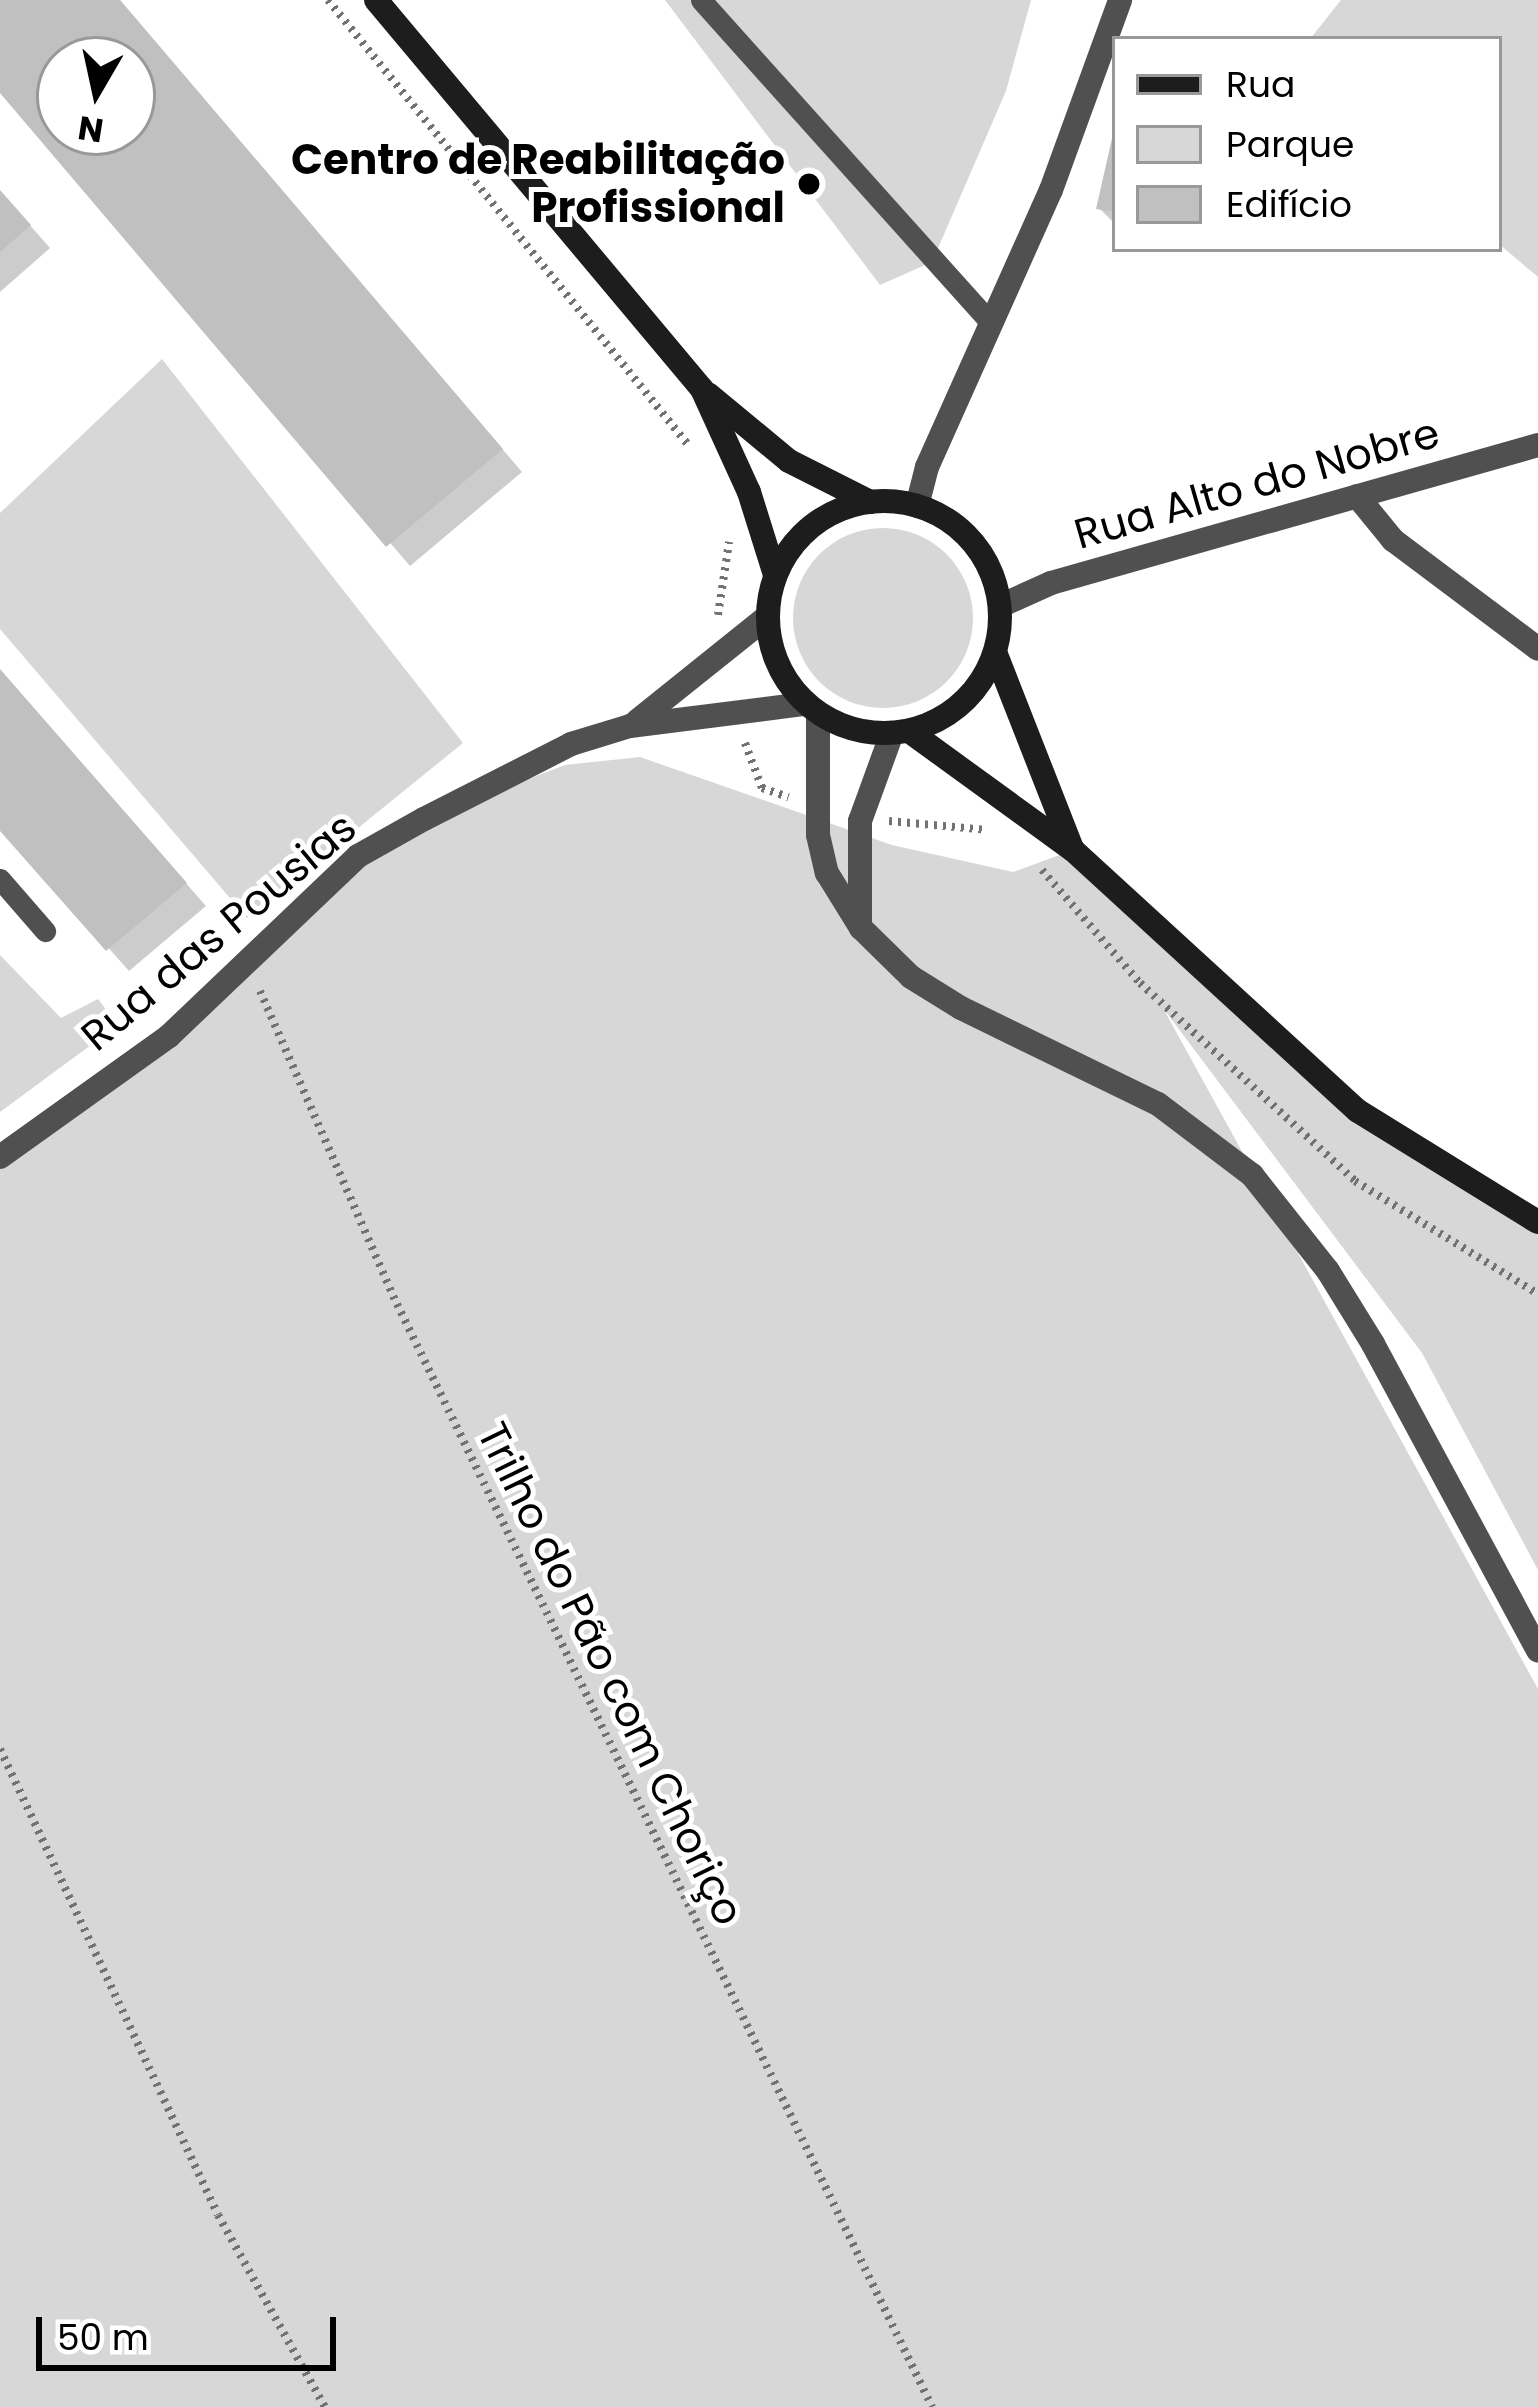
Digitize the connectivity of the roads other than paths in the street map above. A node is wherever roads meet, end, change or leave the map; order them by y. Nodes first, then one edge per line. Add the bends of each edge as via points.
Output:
1 (376, 0) edge
2 (701, 0) edge
3 (1120, 0) edge
4 (990, 322) junction
5 (702, 389) junction
6 (1538, 445) edge
7 (1357, 496) junction
8 (870, 502) junction
9 (917, 506) junction
10 (775, 575) junction
11 (1000, 606) junction
12 (767, 617) junction
13 (1538, 649) edge
14 (995, 652) junction
15 (812, 709) junction
16 (631, 726) junction
17 (900, 732) junction
18 (1073, 850) junction
19 (0, 879) edge
20 (860, 928) junction
21 (45, 931) dead end
22 (0, 1157) edge
23 (1538, 1222) edge
24 (1538, 1650) edge

1 - 5 main road
2 - 4 lane
3 - 4 street
4 - 9 street
5 - 8 main road via 789,461
5 - 10 main road via 749,492
6 - 7 street, Rua Alto do Nobre
7 - 11 street, Rua Alto do Nobre via 1051,583
7 - 13 street via 1393,540
8 - 9 main road
8 - 10 main road via 812,525
9 - 11 main road via 974,543
10 - 12 main road
11 - 14 main road
12 - 15 main road via 777,664
12 - 16 street
14 - 17 main road via 963,703
14 - 18 main road
15 - 16 street
15 - 17 main road via 853,730
15 - 20 street via 818,835 827,873
16 - 22 street, Rua das Pousias via 572,744 358,856 169,1036
17 - 18 main road
17 - 20 street via 860,821
18 - 23 main road via 1358,1111
19 - 21 lane
20 - 24 street via 944,998 1158,1105 1252,1175 1373,1344

